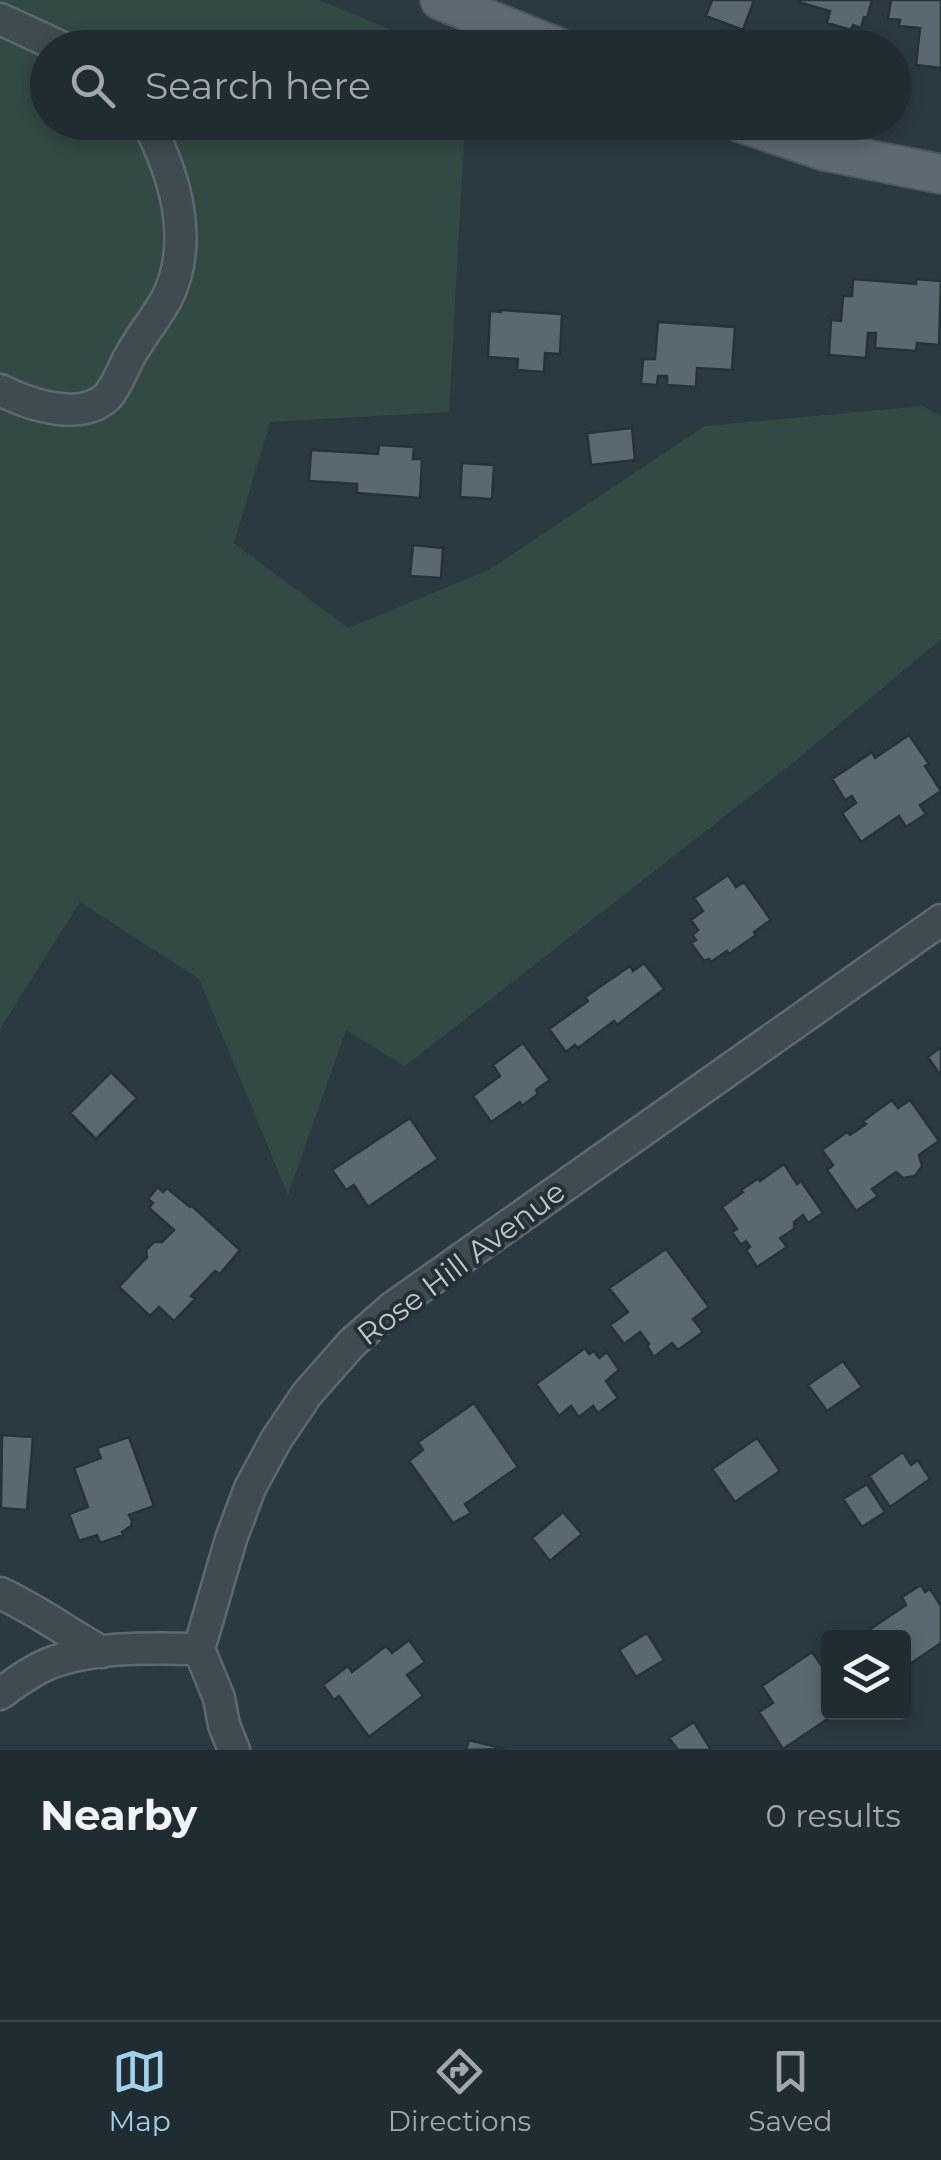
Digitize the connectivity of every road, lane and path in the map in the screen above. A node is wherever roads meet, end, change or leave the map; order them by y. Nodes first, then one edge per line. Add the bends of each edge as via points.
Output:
1 (440, 0) edge
2 (0, 20) edge
3 (514, 30) edge
4 (30, 33) edge
5 (157, 140) edge
6 (791, 140) edge
7 (941, 174) edge
8 (0, 390) edge
9 (941, 920) edge
10 (0, 1593) edge
11 (199, 1649) junction
12 (102, 1652) junction
13 (0, 1694) edge
14 (234, 1750) edge

1 - 3 main road
2 - 4 street
5 - 8 street via 180,210 178,265 168,296 108,396 90,407 55,410
6 - 7 main road
9 - 11 street, Rose Hill Avenue via 393,1307 352,1343 307,1394 250,1488
10 - 12 street
11 - 12 street
11 - 14 street
12 - 13 street via 49,1664

